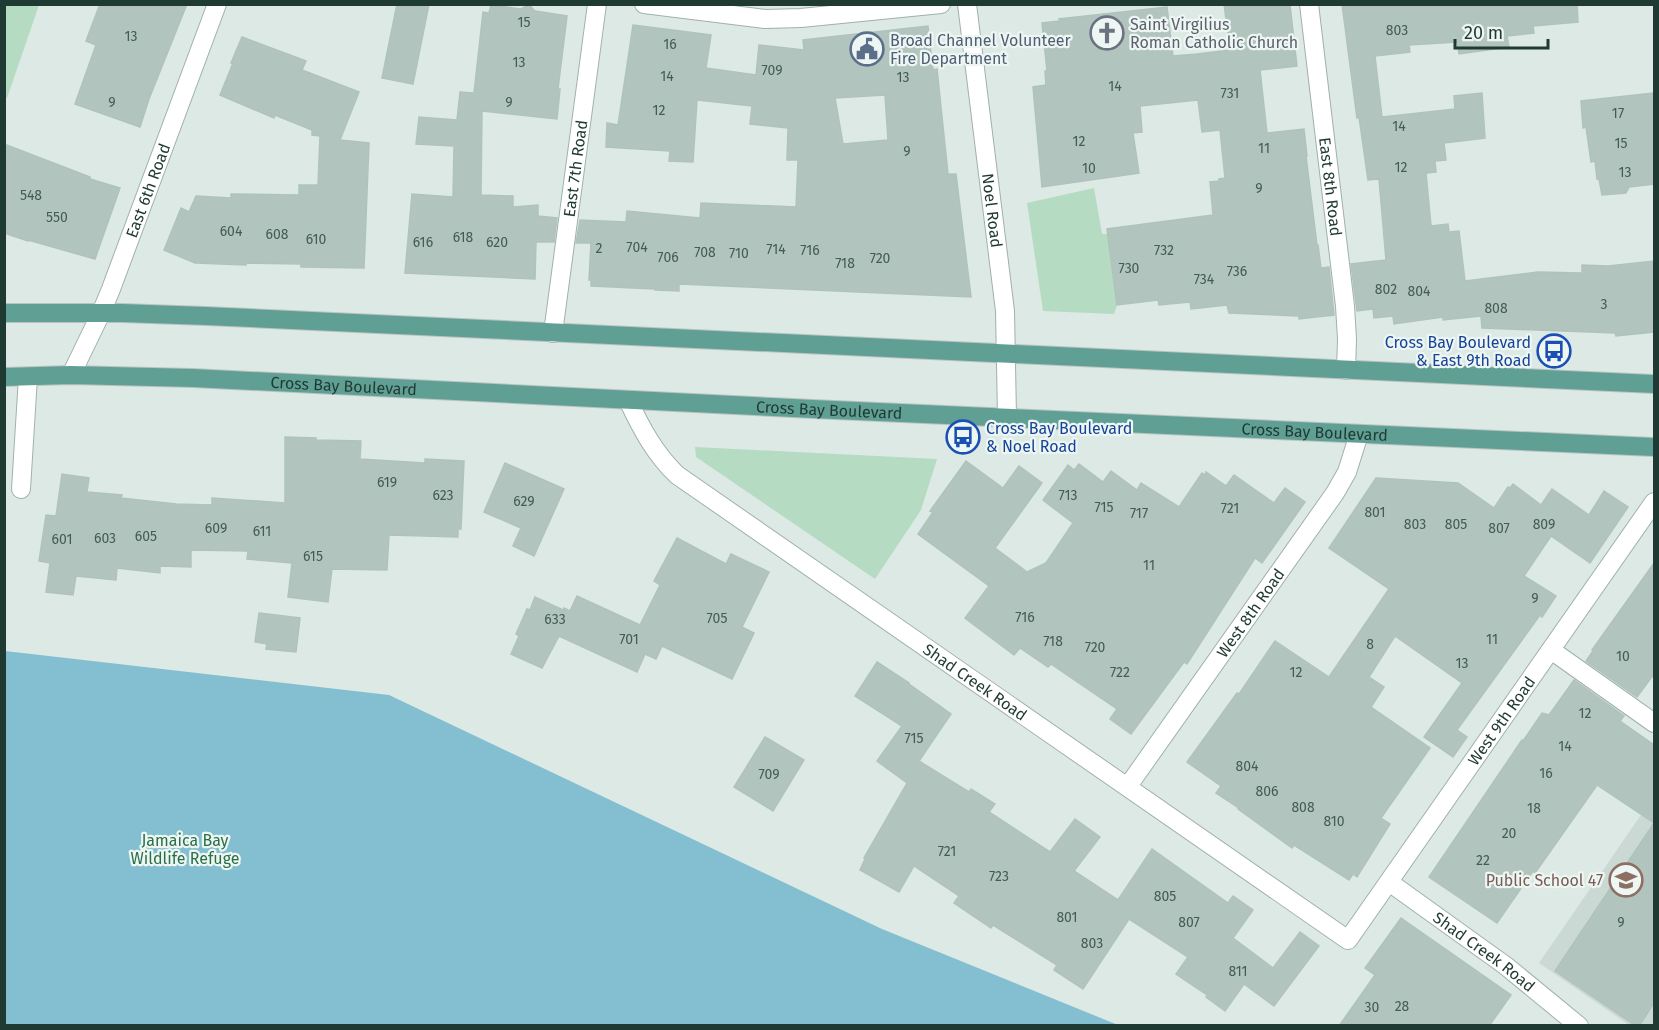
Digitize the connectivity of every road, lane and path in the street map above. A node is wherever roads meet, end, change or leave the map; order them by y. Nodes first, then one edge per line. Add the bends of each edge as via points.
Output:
1 (217, 4) edge
2 (597, 4) edge
3 (644, 4) edge
4 (941, 4) edge
5 (968, 4) edge
6 (1310, 4) edge
7 (10, 311) edge
8 (101, 313) junction
9 (553, 333) junction
10 (1007, 353) junction
11 (1346, 370) junction
12 (71, 375) junction
13 (28, 376) junction
14 (4, 377) edge
15 (1654, 384) edge
16 (628, 400) junction
17 (1007, 417) junction
18 (1359, 434) junction
19 (1654, 447) edge
20 (21, 489) dead end
21 (1654, 502) edge
22 (1551, 650) junction
23 (1654, 723) edge
24 (1128, 786) junction
25 (1389, 882) junction
26 (1348, 940) joint
27 (1579, 1026) edge

1 - 8 street, East 6th Road
2 - 9 street, East 7th Road
3 - 4 street via 765,19
5 - 10 street, Noel Road
6 - 11 street, East 8th Road via 1345,306
7 - 8 main road
8 - 9 main road
8 - 12 street, East 6th Road
9 - 10 main road
10 - 11 main road
10 - 17 street, Noel Road
11 - 15 main road
12 - 13 main road, Cross Bay Boulevard
12 - 16 main road, Cross Bay Boulevard
13 - 14 main road, Cross Bay Boulevard
13 - 20 street
16 - 17 main road, Cross Bay Boulevard
16 - 24 street, Shad Creek Road via 648,441 678,475
17 - 18 main road, Cross Bay Boulevard
18 - 19 main road, Cross Bay Boulevard
18 - 24 street, West 8th Road via 1350,465 1335,493
21 - 22 street, West 9th Road
22 - 23 street
22 - 25 street, West 9th Road
24 - 26 street, Shad Creek Road
25 - 26 street, West 9th Road
25 - 27 street, Shad Creek Road via 1506,966

